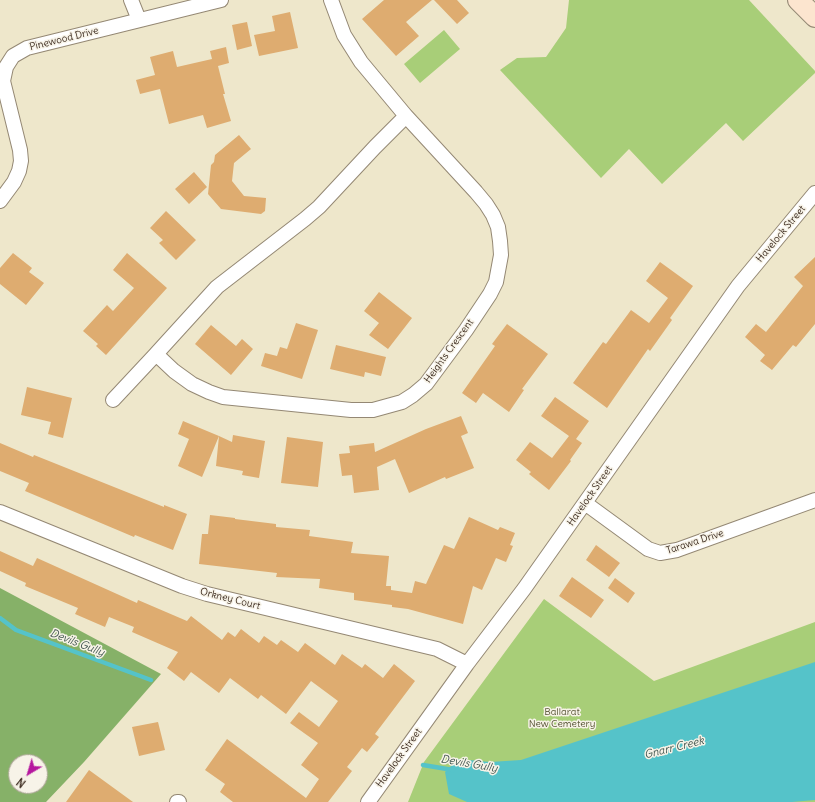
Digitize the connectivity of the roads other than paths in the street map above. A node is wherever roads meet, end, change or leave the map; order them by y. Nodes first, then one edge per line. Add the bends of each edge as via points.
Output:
1 (131, 0) edge
2 (221, 0) edge
3 (331, 0) edge
4 (798, 0) edge
5 (815, 17) edge
6 (139, 20) junction
7 (406, 116) junction
8 (815, 193) edge
9 (0, 201) edge
10 (156, 354) junction
11 (113, 400) dead end
12 (815, 500) edge
13 (585, 503) junction
14 (0, 512) edge
15 (467, 664) junction
16 (368, 802) edge

1 - 6 street
2 - 6 street, Pinewood Drive
3 - 7 street, Heights Crescent via 351,48
4 - 5 street
6 - 9 street, Pinewood Drive via 27,48 9,60 3,81 21,160 14,182
7 - 10 street via 310,215 217,287
7 - 10 street, Heights Crescent via 486,204 498,227 500,241 499,271 490,294 426,384 402,402 373,410 238,399 216,395 199,388 174,371
8 - 13 street, Havelock Street via 738,286
10 - 11 street
12 - 13 street, Tarawa Drive via 677,550 660,553 648,548
13 - 15 street, Havelock Street
14 - 15 street, Orkney Court via 182,586 437,649
15 - 16 street, Havelock Street

